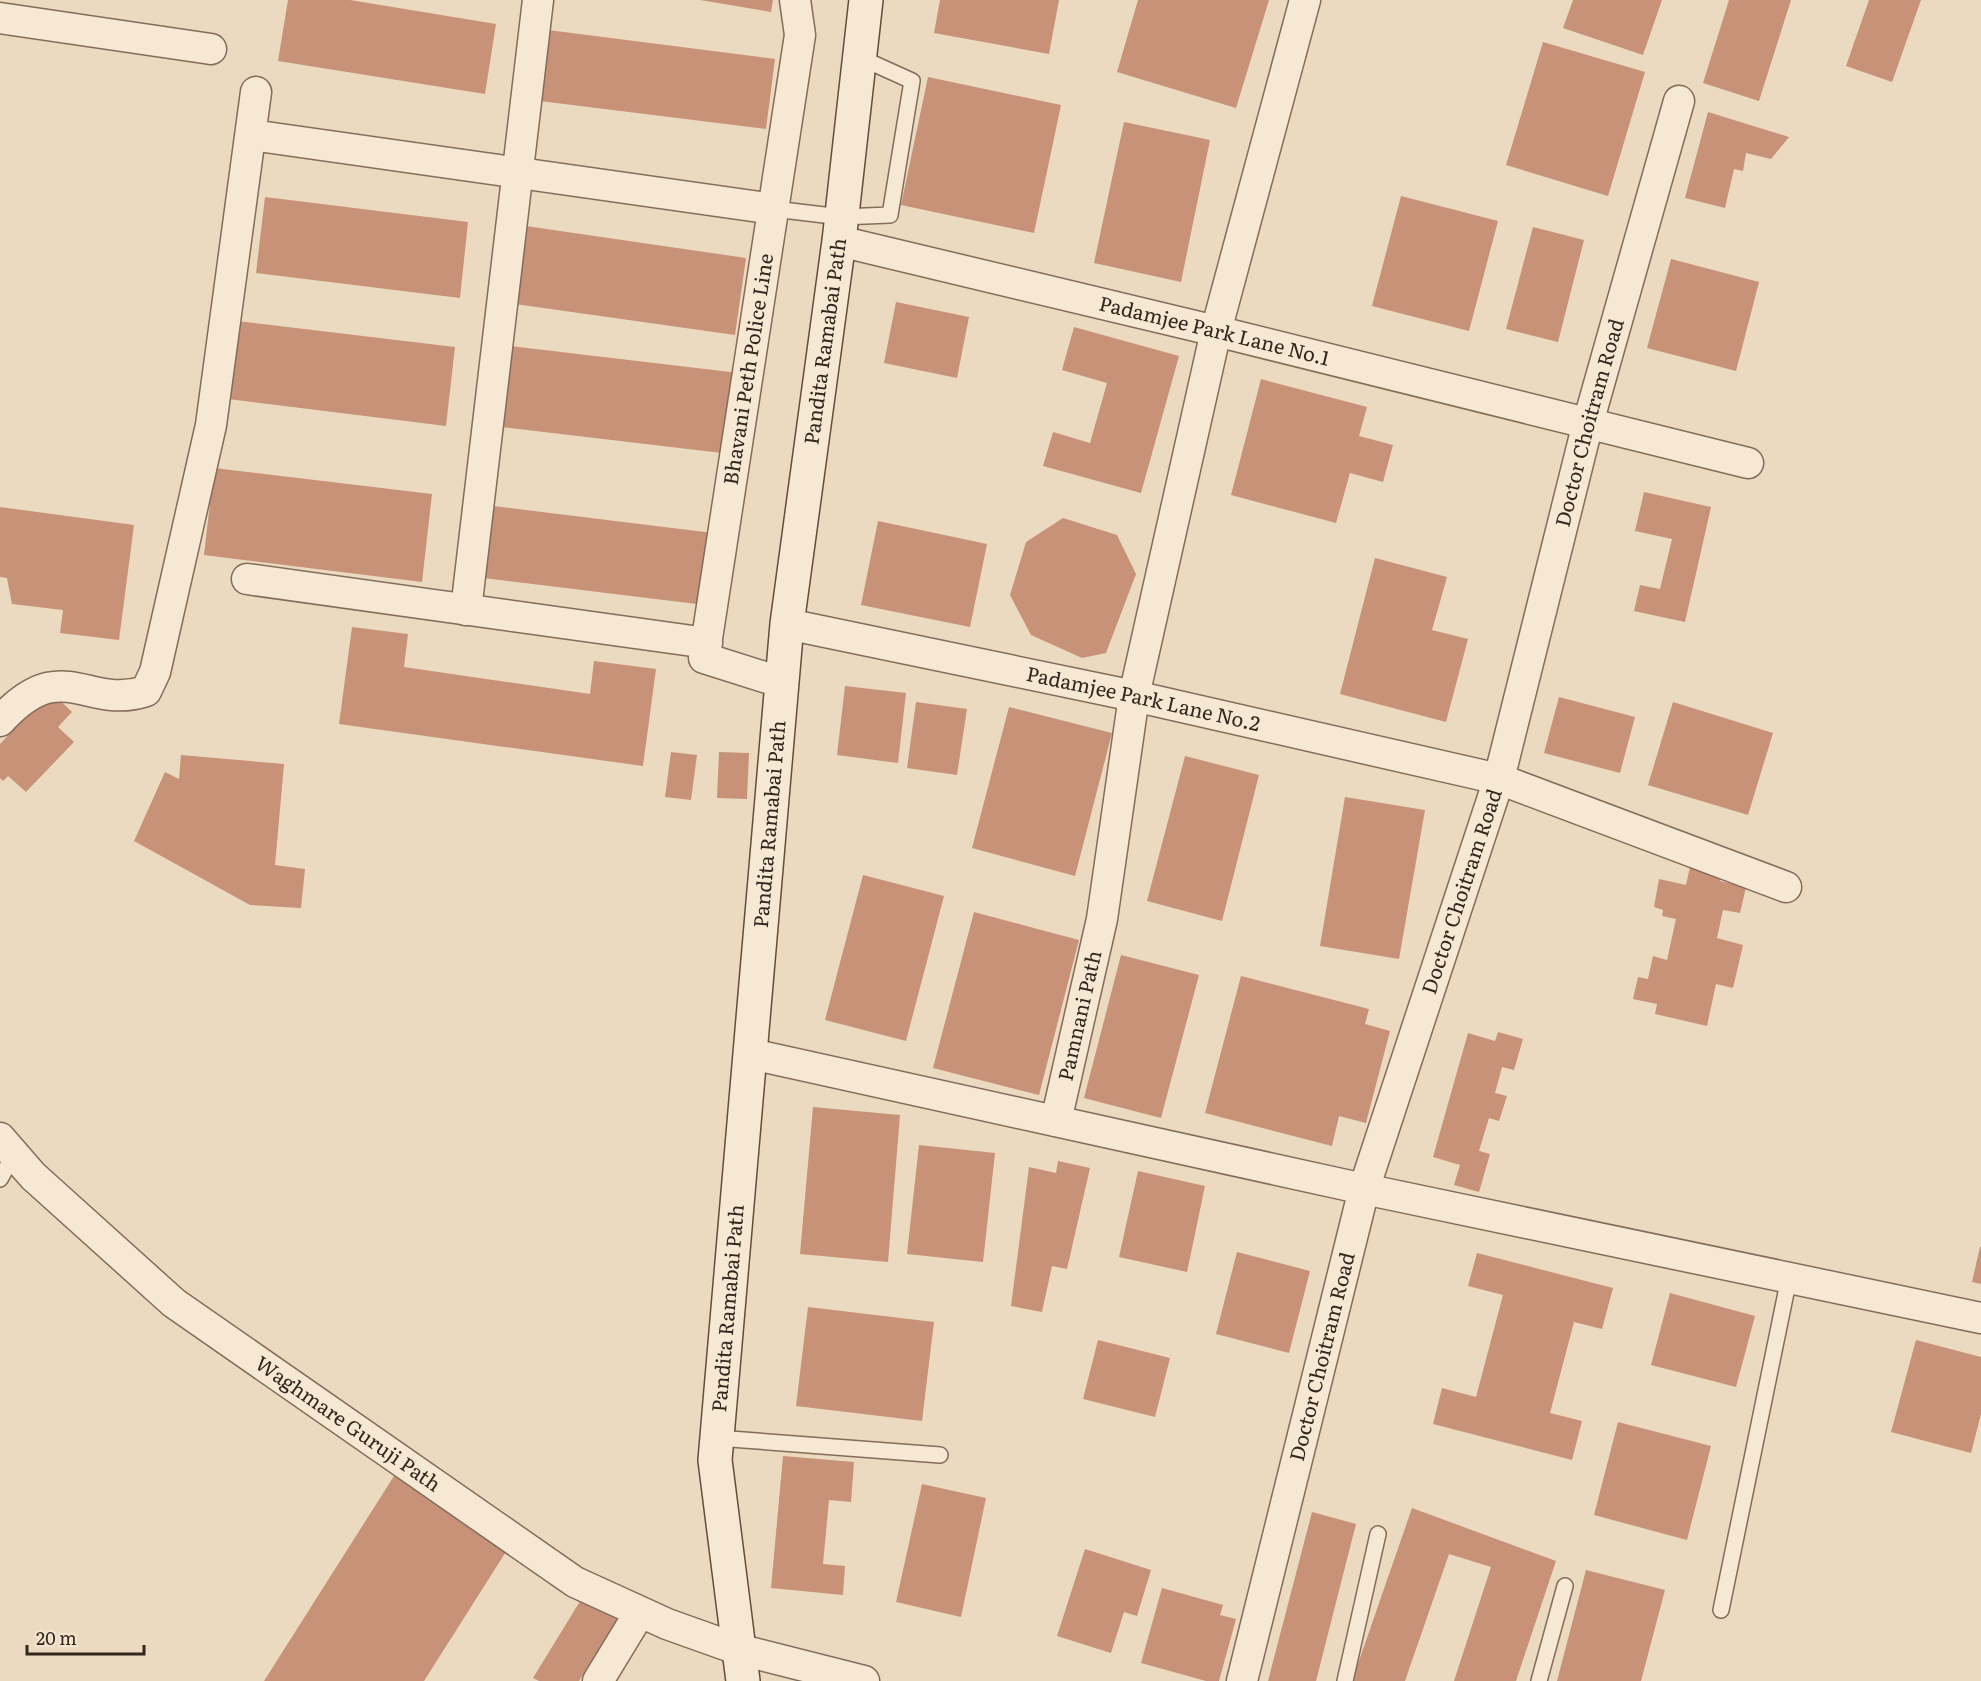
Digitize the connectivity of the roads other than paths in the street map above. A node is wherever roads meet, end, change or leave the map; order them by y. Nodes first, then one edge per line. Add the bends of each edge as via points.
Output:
1 (538, 0) edge
2 (795, 0) edge
3 (866, 0) edge
4 (1305, 0) edge
5 (0, 18) edge
6 (211, 49) dead end
7 (859, 57) junction
8 (256, 92) dead end
9 (1679, 101) dead end
10 (251, 135) junction
11 (517, 173) junction
12 (774, 209) junction
13 (840, 229) junction
14 (1216, 331) junction
15 (1588, 423) junction
16 (1748, 463) dead end
17 (247, 579) dead end
18 (466, 610) junction
19 (787, 624) junction
20 (706, 643) junction
21 (783, 682) junction
22 (1134, 696) junction
23 (0, 721) edge
24 (1499, 780) junction
25 (1786, 887) dead end
26 (750, 1053) junction
27 (1056, 1121) junction
28 (5, 1157) edge
29 (1364, 1189) junction
30 (1789, 1278) junction
31 (1981, 1318) edge
32 (717, 1438) junction
33 (940, 1455) dead end
34 (1378, 1534) dead end
35 (1565, 1586) dead end
36 (1721, 1610) dead end
37 (640, 1612) junction
38 (737, 1649) junction
39 (598, 1681) edge
40 (743, 1681) edge
41 (864, 1681) edge
42 (1242, 1681) edge
43 (1345, 1681) edge
44 (1539, 1681) edge

1 - 11 street
2 - 12 street, Bhavani Peth Police Line via 800,35
3 - 7 street, Pandita Ramabai Path
4 - 14 street, Pamnani Path
5 - 6 street
7 - 13 street, Pandita Ramabai Path
7 - 13 lane via 912,81 890,215
8 - 10 street
9 - 15 street, Doctor Choitram Road
10 - 11 street
10 - 23 street via 211,425 155,672 146,691 129,696 68,685 51,686 34,692
11 - 12 street
11 - 18 street
12 - 13 lane
12 - 20 street, Bhavani Peth Police Line
13 - 14 street, Padamjee Park Lane No.1
13 - 19 street, Pandita Ramabai Path
14 - 15 street, Padamjee Park Lane No.1
14 - 22 street, Pamnani Path
15 - 16 street, Padamjee Park Lane No.1
15 - 24 street, Doctor Choitram Road
17 - 18 street
18 - 20 street
19 - 21 street, Pandita Ramabai Path
19 - 22 street, Padamjee Park Lane No.2
20 - 21 street via 704,658
21 - 26 street, Pandita Ramabai Path
22 - 24 street, Padamjee Park Lane No.2
22 - 27 street, Pamnani Path via 1104,909
24 - 25 street, Padamjee Park Lane No.2
24 - 29 street, Doctor Choitram Road
26 - 27 street
26 - 32 street, Pandita Ramabai Path
27 - 29 street
28 - 37 street, Waghmare Guruji Path via 33,1176 174,1303 575,1582
29 - 30 street
29 - 42 street, Doctor Choitram Road
30 - 31 street
30 - 36 lane
32 - 33 lane
32 - 38 street, Pandita Ramabai Path via 715,1460
34 - 43 lane
35 - 44 lane
37 - 38 street, Waghmare Guruji Path
37 - 39 street
38 - 40 street, Pandita Ramabai Path
38 - 41 street, Waghmare Guruji Path

